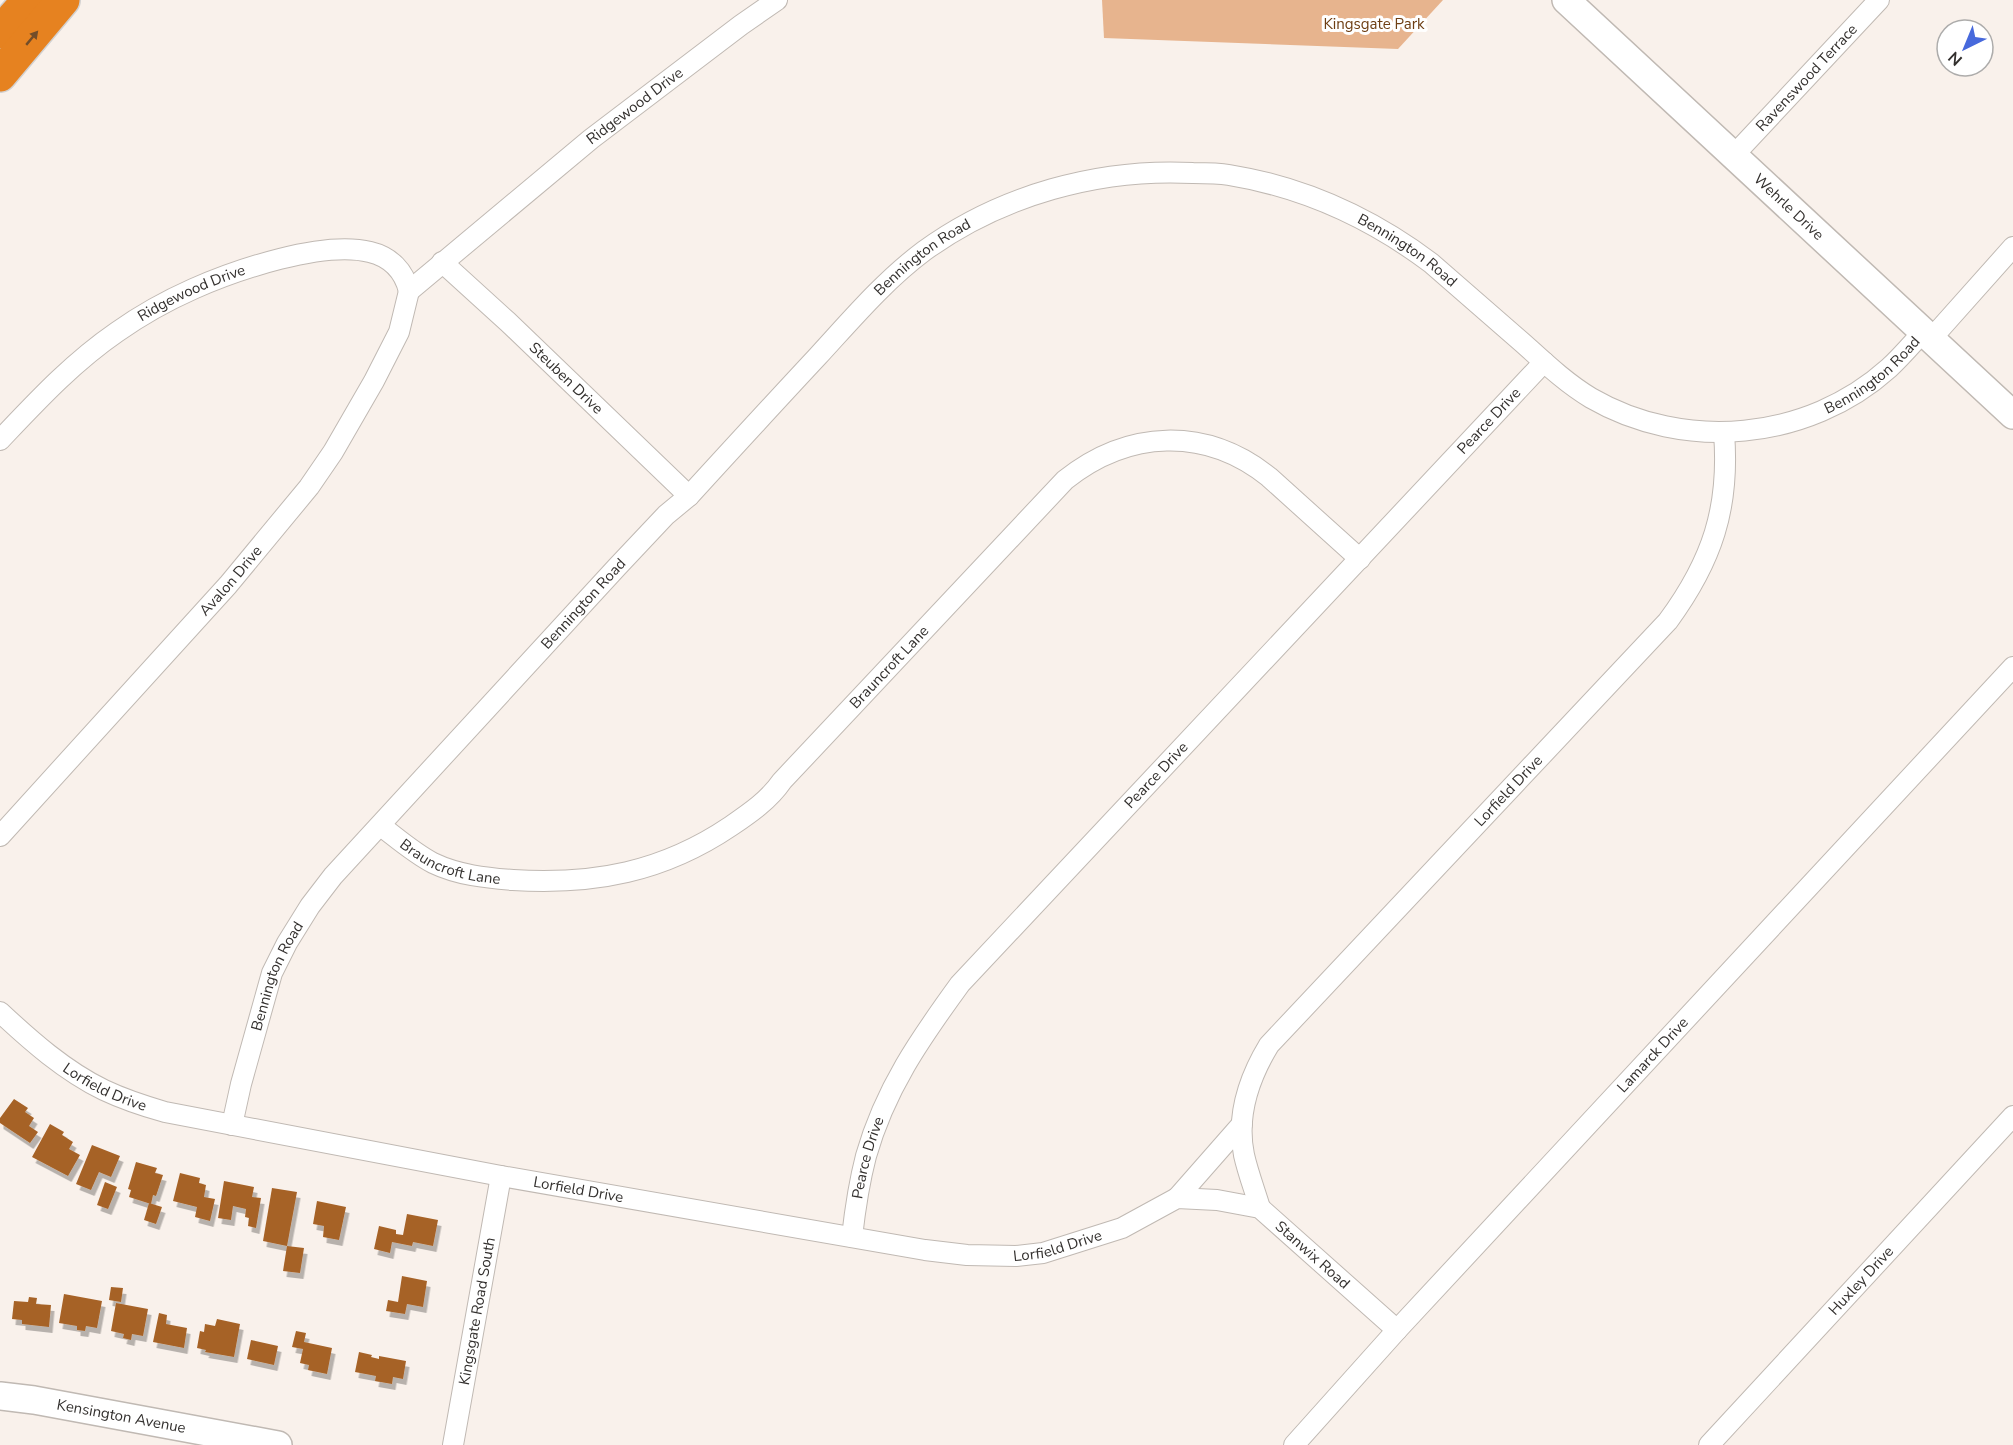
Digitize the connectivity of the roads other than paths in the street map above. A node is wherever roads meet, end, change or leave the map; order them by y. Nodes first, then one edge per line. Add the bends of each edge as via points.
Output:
1 (29, 0) edge
2 (63, 0) edge
3 (777, 0) edge
4 (1566, 0) edge
5 (1879, 0) edge
6 (0, 32) edge
7 (0, 75) edge
8 (1734, 155) junction
9 (2013, 247) edge
10 (442, 262) junction
11 (409, 291) junction
12 (1927, 335) junction
13 (1544, 362) junction
14 (2013, 415) edge
15 (1724, 433) junction
16 (0, 440) edge
17 (689, 496) junction
18 (1360, 559) junction
19 (2013, 668) edge
20 (381, 826) junction
21 (0, 836) edge
22 (0, 1012) edge
23 (2013, 1116) edge
24 (1242, 1124) junction
25 (232, 1125) junction
26 (501, 1176) junction
27 (1176, 1198) junction
28 (1260, 1209) junction
29 (852, 1237) junction
30 (1397, 1330) junction
31 (0, 1396) edge
32 (278, 1445) edge
33 (453, 1445) edge
34 (1294, 1445) edge
35 (1709, 1445) edge

1 - 6 highway
7 -> 2 highway
3 - 10 street, Ridgewood Drive via 591,138
4 - 8 street, Wehrle Drive
5 - 8 street, Ravenswood Terrace
8 - 12 street, Wehrle Drive
9 - 12 street, Bennington Road
10 - 11 street, Ridgewood Drive
10 - 17 street, Steuben Drive
11 - 16 street, Ridgewood Drive via 400,270 370,252 323,251 236,272 154,308 117,332 68,369
11 - 21 street, Avalon Drive via 399,332 374,381 309,487 228,585
12 - 14 street, Wehrle Drive
12 - 15 street, Bennington Road via 1888,369 1828,407 1795,421
13 - 15 street, Bennington Road via 1590,398 1620,413 1684,431
13 - 17 street, Bennington Road via 1423,257 1370,222 1334,205 1228,174 1129,174 1043,192 1002,207 925,250 880,288
13 - 18 street, Pearce Drive
15 - 24 street, Lorfield Drive via 1722,507 1704,564 1688,594 1668,621 1269,1046 1248,1088
17 - 20 street, Bennington Road via 617,567
18 - 20 street, Brauncroft Lane via 1269,477 1234,454 1183,441 1130,445 1082,466 1065,480 773,793 715,837 626,874 539,882 459,872 411,850
18 - 29 street, Pearce Drive via 960,984 919,1040 878,1121 866,1157
19 - 30 street, Lamarck Drive
20 - 25 street, Bennington Road via 333,876 287,943 272,974
22 - 25 street, Lorfield Drive via 37,1045 102,1089 165,1112
23 - 35 street, Huxley Drive
24 - 27 street, Lorfield Drive
24 - 28 street, Lorfield Drive via 1244,1154
25 - 26 street, Lorfield Drive
26 - 29 street, Lorfield Drive
26 - 33 street, Kingsgate Road South
27 - 28 street, Stanwix Road via 1217,1200
27 - 29 street, Lorfield Drive via 1122,1228 1043,1253 967,1255
28 - 30 street, Stanwix Road
30 - 34 street, Lamarck Drive
31 - 32 street, Kensington Avenue

